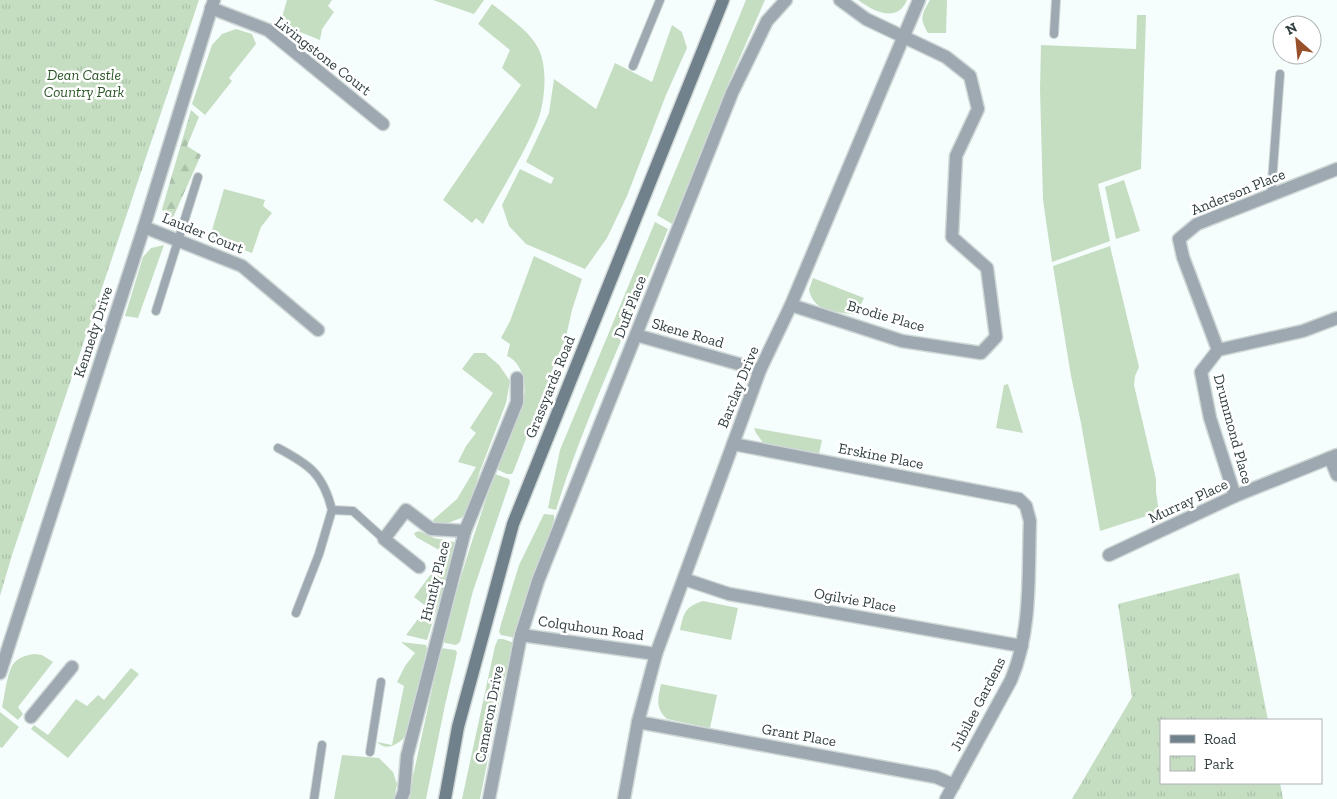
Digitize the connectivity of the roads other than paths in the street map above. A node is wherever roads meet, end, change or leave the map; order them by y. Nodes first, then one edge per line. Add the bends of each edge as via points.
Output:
1 (660, 0) edge
2 (723, 0) edge
3 (786, 0) edge
4 (840, 0) edge
5 (919, 0) edge
6 (1056, 0) edge
7 (212, 4) edge
8 (1054, 34) dead end
9 (904, 38) junction
10 (633, 66) dead end
11 (1280, 74) dead end
12 (383, 124) dead end
13 (1337, 169) edge
14 (198, 178) dead end
15 (1271, 196) junction
16 (144, 227) junction
17 (180, 241) junction
18 (791, 305) junction
19 (156, 311) dead end
20 (1337, 318) edge
21 (318, 330) dead end
22 (636, 335) junction
23 (1218, 350) junction
24 (760, 370) junction
25 (517, 378) dead end
26 (733, 444) junction
27 (278, 448) dead end
28 (1334, 457) edge
29 (1337, 475) edge
30 (1235, 496) junction
31 (1022, 501) joint
32 (332, 510) junction
33 (464, 531) junction
34 (384, 539) junction
35 (1109, 555) dead end
36 (418, 567) dead end
37 (684, 578) junction
38 (296, 613) dead end
39 (522, 635) junction
40 (1022, 646) junction
41 (656, 654) junction
42 (72, 667) dead end
43 (0, 673) edge
44 (382, 682) dead end
45 (31, 717) dead end
46 (638, 722) junction
47 (322, 745) dead end
48 (370, 752) dead end
49 (954, 785) junction
50 (314, 799) edge
51 (402, 799) edge
52 (445, 799) edge
53 (489, 799) edge
54 (624, 799) edge
55 (946, 799) edge

1 - 10 lane
2 - 52 main road, Grassyards Road via 513,524 458,727
3 - 22 street, Duff Place via 767,21 732,93
4 - 9 street via 866,19
5 - 9 street, Barclay Drive
6 - 8 lane
7 - 12 street, Livingstone Court via 268,30
7 - 16 street, Kennedy Drive
9 - 18 street, Barclay Drive
9 - 18 street, Brodie Place via 946,57 970,76 978,109 956,156 952,237 987,268 996,337 982,353 902,341
11 - 15 lane
13 - 15 street, Anderson Place
14 - 17 lane
15 - 23 street, Anderson Place via 1197,224 1179,239
16 - 17 street, Lauder Court
16 - 43 street, Kennedy Drive
17 - 19 lane
17 - 21 street, Lauder Court via 242,266
18 - 24 street, Barclay Drive
20 - 23 street via 1303,331
22 - 24 street, Skene Road
22 - 39 street, Duff Place via 538,581
23 - 30 street, Drummond Place via 1201,372 1210,418
24 - 26 street, Barclay Drive
25 - 33 street, Huntly Place via 518,402
26 - 31 street, Erskine Place
26 - 37 street, Barclay Drive
27 - 32 lane via 314,472 326,487
28 - 29 street
28 - 30 street, Murray Place
30 - 35 street, Murray Place
31 - 40 street, Jubilee Gardens via 1030,521
32 - 34 lane via 353,512
32 - 38 lane
33 - 34 street via 431,529 406,510
33 - 51 street, Huntly Place via 407,756
34 - 36 street
37 - 40 street, Ogilvie Place via 729,594
37 - 41 street, Barclay Drive
39 - 41 street, Colquhoun Road
39 - 53 street, Cameron Drive
40 - 49 street, Jubilee Gardens via 1011,680
41 - 46 street, Barclay Drive
42 - 45 street
44 - 48 lane
46 - 49 street, Grant Place via 936,777
46 - 54 street, Barclay Drive
47 - 50 lane
49 - 55 street, Jubilee Gardens

